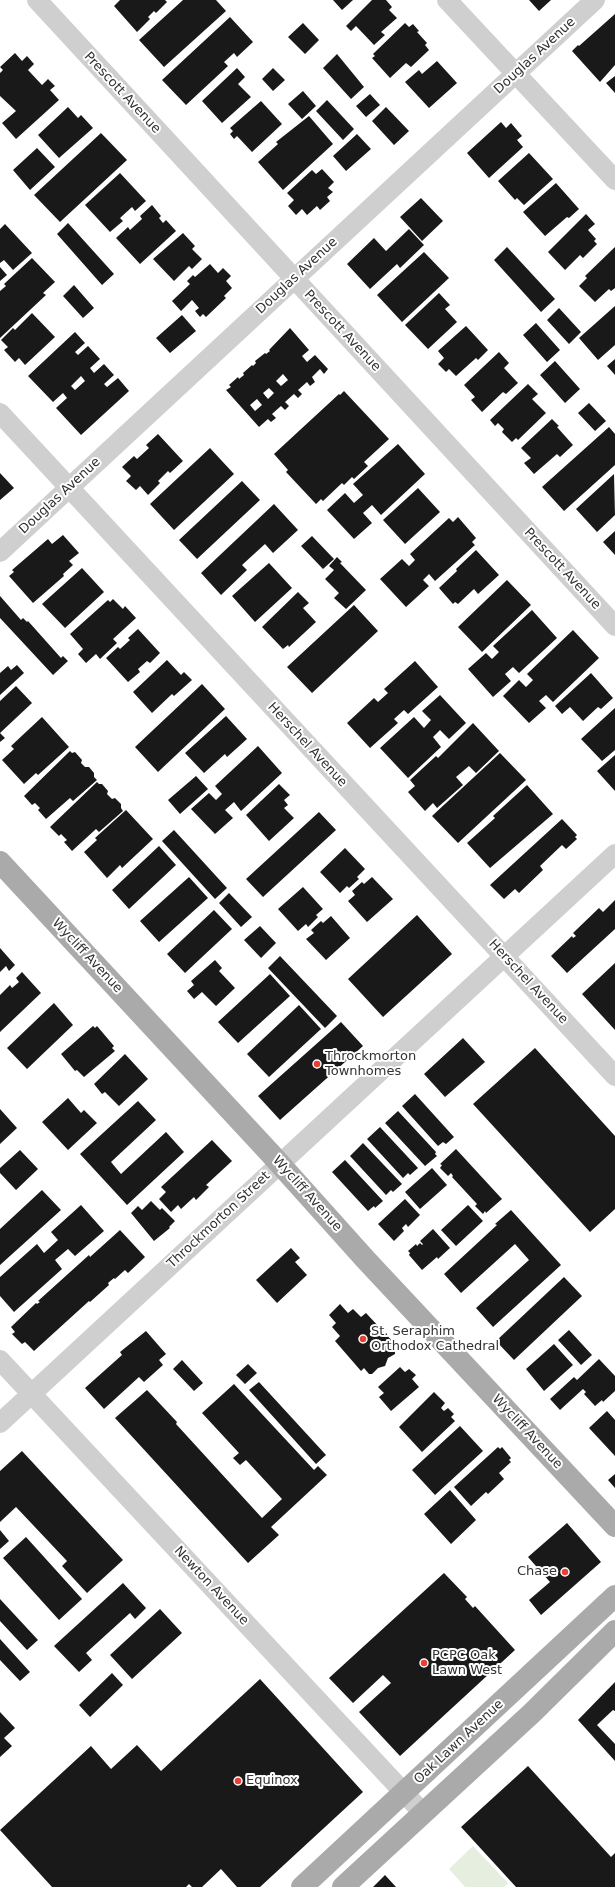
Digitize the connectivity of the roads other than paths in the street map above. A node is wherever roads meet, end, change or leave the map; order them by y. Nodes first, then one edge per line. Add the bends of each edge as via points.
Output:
1 (37, 0) edge
2 (448, 0) edge
3 (595, 0) edge
4 (515, 74) junction
5 (615, 180) edge
6 (293, 279) junction
7 (0, 413) edge
8 (69, 488) junction
9 (0, 552) edge
10 (615, 626) edge
11 (615, 854) edge
12 (0, 862) edge
13 (505, 956) junction
14 (615, 1076) edge
15 (280, 1164) junction
16 (0, 1360) edge
17 (31, 1394) junction
18 (0, 1423) edge
19 (615, 1526) edge
20 (615, 1596) edge
21 (615, 1631) edge
22 (404, 1793) junction
23 (423, 1813) junction
24 (371, 1824) junction
25 (389, 1844) junction
26 (302, 1887) edge
27 (343, 1887) edge

1 - 6 street, Prescott Avenue
2 - 4 street
3 - 4 street, Douglas Avenue
4 - 5 street
4 - 6 street, Douglas Avenue
6 - 8 street, Douglas Avenue
6 - 10 street, Prescott Avenue
7 - 8 street, Herschel Avenue
8 - 9 street, Douglas Avenue
8 - 13 street, Herschel Avenue
11 - 13 street, Throckmorton Street
12 - 15 main road, Wycliff Avenue
13 - 14 street, Herschel Avenue
13 - 15 street, Throckmorton Street
15 - 17 street, Throckmorton Street
15 - 19 main road, Wycliff Avenue via 366,1260
16 - 17 street, Newton Avenue
17 - 18 street, Throckmorton Street
17 - 22 street, Newton Avenue
20 - 22 main road, Oak Lawn Avenue
21 - 23 main road via 532,1713
22 - 23 street, Newton Avenue
22 - 24 main road, Oak Lawn Avenue
23 - 25 main road
24 - 25 main road
24 - 26 main road, Oak Lawn Avenue
25 - 27 main road

